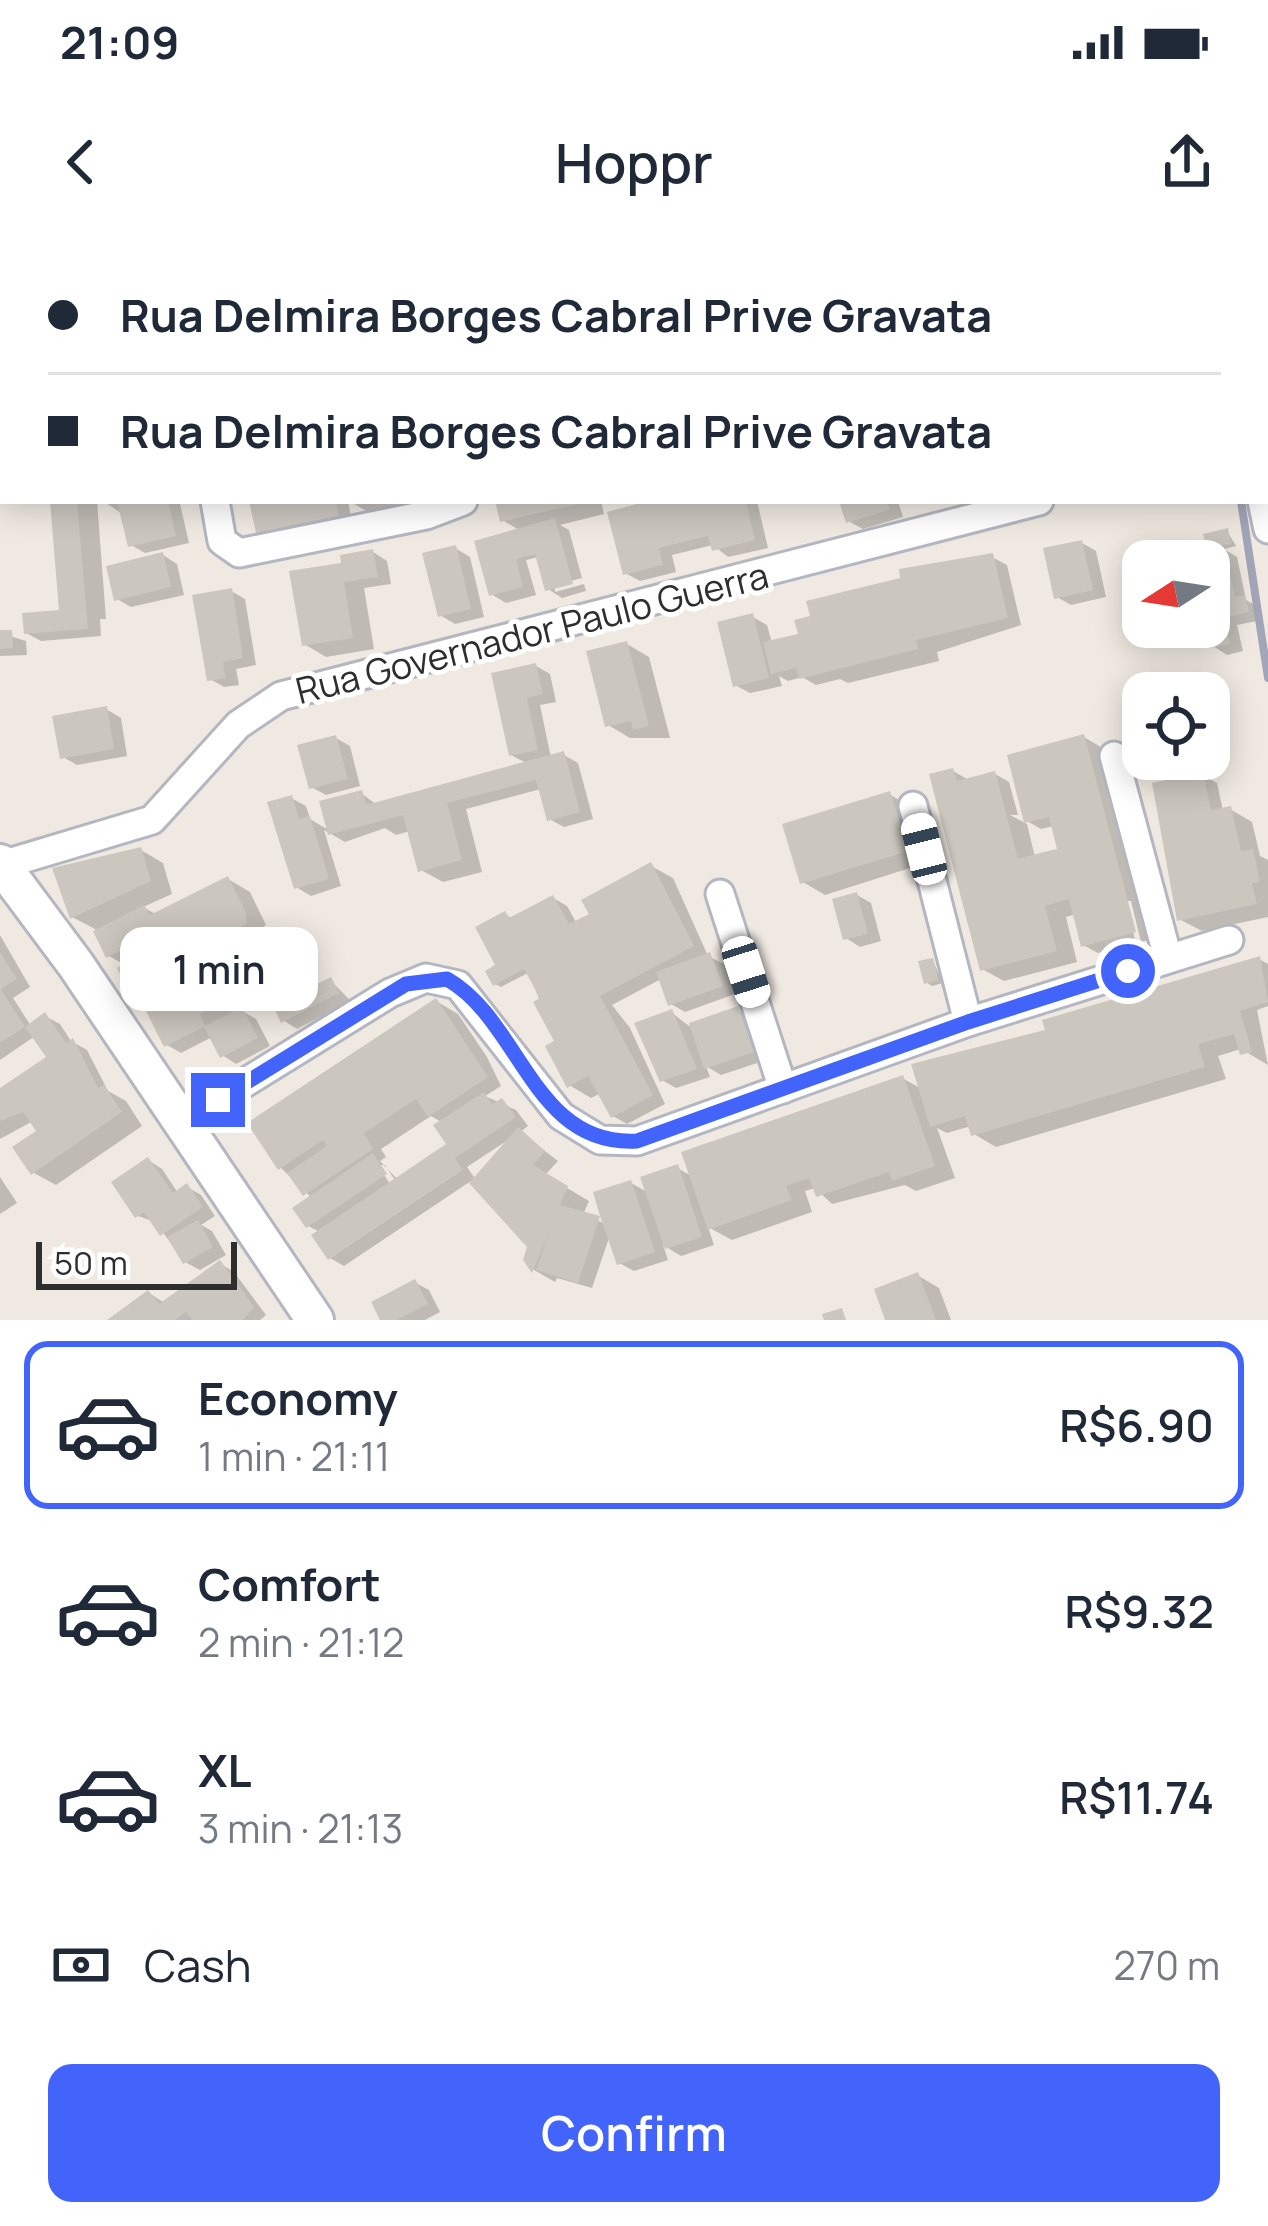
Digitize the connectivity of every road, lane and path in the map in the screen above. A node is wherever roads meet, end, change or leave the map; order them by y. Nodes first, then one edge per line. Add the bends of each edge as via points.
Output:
1 (216, 504) edge
2 (458, 504) edge
3 (1027, 504) edge
4 (1114, 756) dead end
5 (913, 806) dead end
6 (1, 864) edge
7 (720, 894) dead end
8 (1228, 940) dead end
9 (1168, 958) junction
10 (968, 1022) junction
11 (783, 1089) junction
12 (183, 1121) junction
13 (314, 1320) edge

1 - 2 street via 222,542 239,553
3 - 6 street, Rua Governador Paulo Guerra via 281,696 238,725 152,820
4 - 9 street
5 - 10 street
6 - 12 main road
7 - 11 street
8 - 9 street
9 - 10 street
10 - 11 street
11 - 12 street via 662,1135 600,1140 561,1116 458,985 426,978
12 - 13 main road

